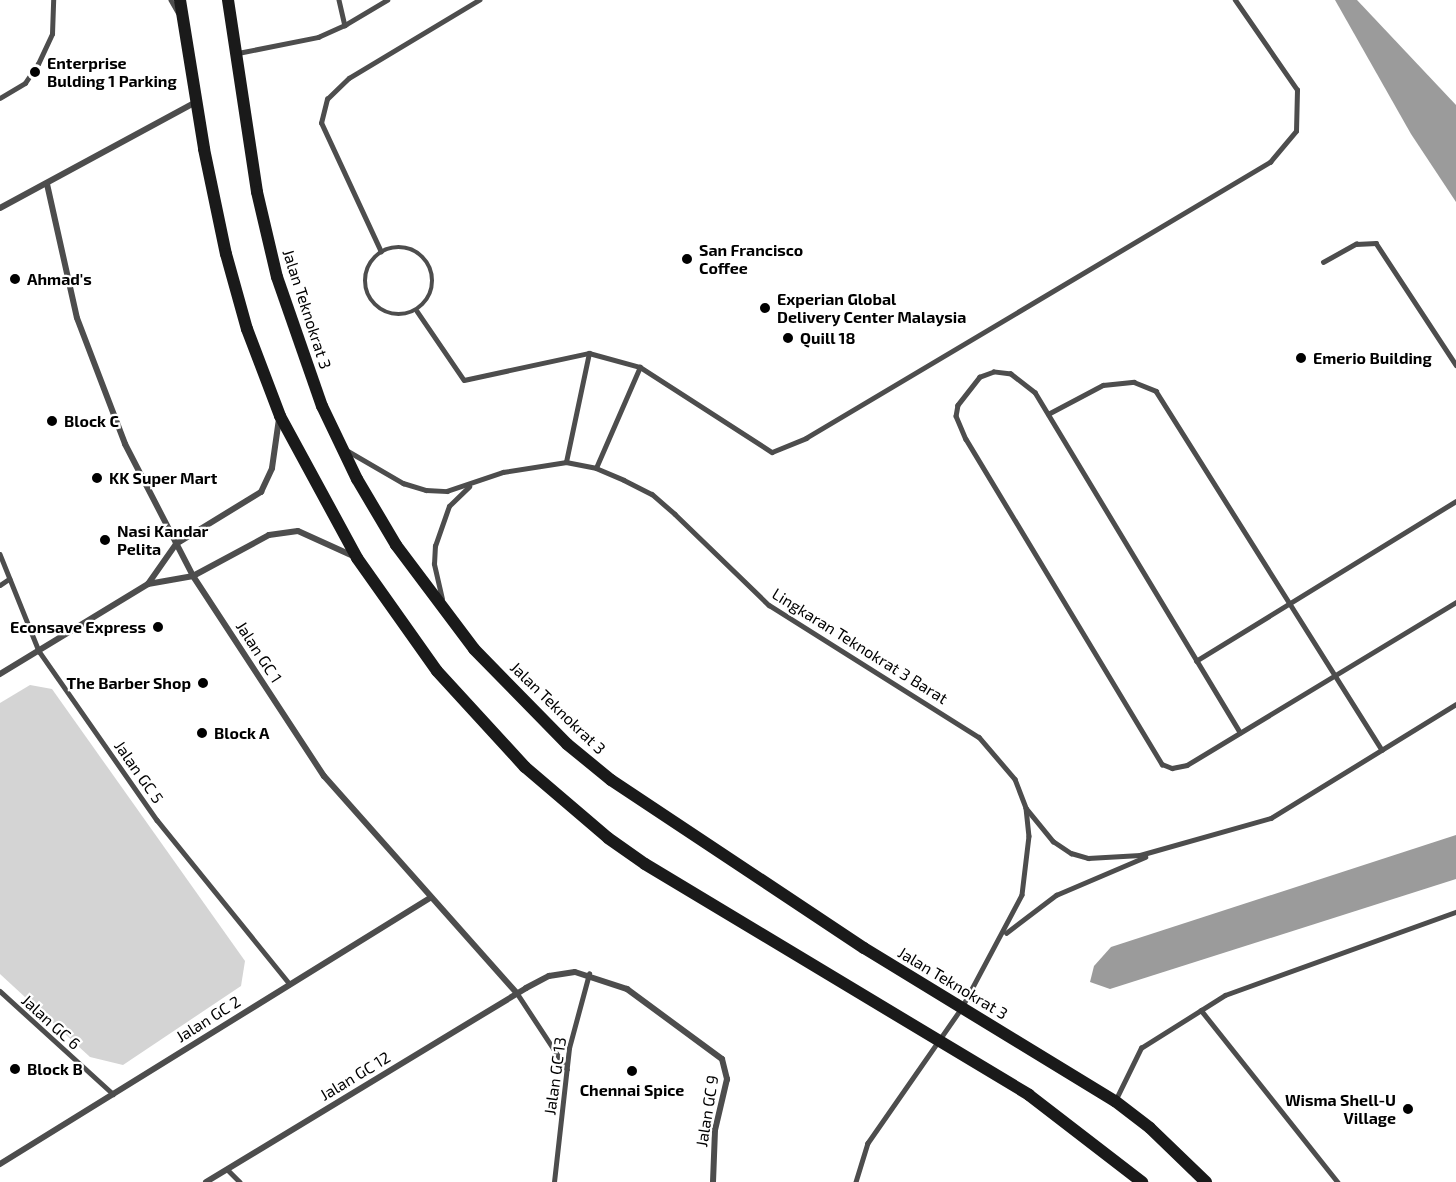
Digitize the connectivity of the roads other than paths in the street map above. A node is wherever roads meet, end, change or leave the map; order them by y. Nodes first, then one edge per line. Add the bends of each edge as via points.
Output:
1 (53, 0) edge
2 (171, 0) edge
3 (180, 0) edge
4 (230, 0) edge
5 (339, 0) edge
6 (387, 0) edge
7 (479, 0) edge
8 (1235, 0) edge
9 (184, 22) junction
10 (345, 25) junction
11 (237, 53) junction
12 (0, 98) edge
13 (196, 102) junction
14 (47, 184) junction
15 (0, 208) edge
16 (381, 252) junction
17 (1323, 262) dead end
18 (417, 311) junction
19 (589, 353) junction
20 (1456, 365) edge
21 (640, 367) junction
22 (1048, 414) junction
23 (280, 416) junction
24 (341, 446) junction
25 (566, 462) junction
26 (596, 468) junction
27 (471, 485) junction
28 (1456, 501) edge
29 (176, 544) junction
30 (0, 554) edge
31 (357, 558) junction
32 (193, 576) junction
33 (9, 579) junction
34 (148, 584) junction
35 (0, 585) edge
36 (1456, 602) edge
37 (1291, 603) junction
38 (447, 612) junction
39 (39, 651) junction
40 (1197, 661) junction
41 (0, 674) edge
42 (1335, 675) junction
43 (1456, 704) edge
44 (1239, 733) junction
45 (1382, 750) junction
46 (1026, 808) junction
47 (1170, 847) junction
48 (430, 898) junction
49 (1456, 912) edge
50 (1004, 936) junction
51 (589, 974) junction
52 (290, 984) junction
53 (0, 991) edge
54 (517, 993) junction
55 (962, 1008) junction
56 (1202, 1010) junction
57 (938, 1041) junction
58 (712, 1049) joint
59 (567, 1069) junction
60 (113, 1094) junction
61 (1115, 1101) junction
62 (0, 1164) edge
63 (227, 1169) junction
64 (856, 1173) junction
65 (206, 1182) edge
66 (240, 1182) edge
67 (554, 1182) edge
68 (713, 1182) edge
69 (850, 1182) edge
70 (856, 1182) edge
71 (1142, 1182) edge
72 (1206, 1182) edge
73 (1338, 1182) edge

1 - 12 lane via 52,34 38,64 25,83
2 - 9 lane
3 - 9 main road
4 - 11 main road, Jalan Teknokrat 3
5 - 10 lane
6 - 10 lane
7 - 16 lane via 349,78 327,99 321,123
8 - 21 lane via 1297,90 1296,131 1270,162 806,438 772,452
9 - 13 main road
10 - 11 lane via 318,37
11 - 24 main road, Jalan Teknokrat 3 via 256,192 277,277 322,406
13 - 14 street
13 - 23 main road via 225,254 247,329
14 - 15 street
14 - 29 street, Jalan GC 1 via 77,318 125,444
16 - 18 lane via 367,270 367,294 382,311 400,315
16 - 18 lane via 392,247 413,249 429,263 434,284 431,295
17 - 20 lane via 1356,244 1376,243
18 - 19 lane via 464,380
19 - 21 lane
19 - 25 lane
21 - 26 lane
22 - 37 lane via 1103,385 1134,382 1156,391
22 - 40 lane
22 - 44 lane via 1025,381 994,372 966,391 956,416 1162,764 1172,768 1187,765
23 - 29 street via 272,468 261,492
23 - 31 main road
24 - 27 lane, Lingkaran Teknokrat 3 Barat via 403,483 447,491
24 - 38 main road, Jalan Teknokrat 3 via 396,545
25 - 26 lane, Lingkaran Teknokrat 3 Barat
25 - 27 lane, Lingkaran Teknokrat 3 Barat via 502,472
26 - 46 lane, Lingkaran Teknokrat 3 Barat via 651,494 769,605 979,737 1015,779
27 - 38 lane, Lingkaran Teknokrat 3 Barat via 449,506 435,546 434,564
28 - 37 lane
29 - 32 street, Jalan GC 1
29 - 34 street
30 - 33 lane, Jalan GC 5
31 - 32 street via 311,536 284,531
31 - 57 main road via 437,671 525,767 574,812 645,864
32 - 34 street
32 - 48 street, Jalan GC 1 via 324,776
33 - 35 lane
33 - 39 lane, Jalan GC 5
34 - 39 street
36 - 42 lane
37 - 40 lane
37 - 42 lane
38 - 55 main road, Jalan Teknokrat 3 via 520,699 611,780 711,849
39 - 41 street
39 - 52 lane, Jalan GC 5 via 158,820
40 - 44 lane
42 - 44 lane
42 - 45 lane
43 - 45 lane
45 - 47 lane via 1271,818
46 - 47 lane via 1053,841 1088,858 1140,855
46 - 50 lane, Lingkaran Teknokrat 3 Barat via 1027,866 1022,896
47 - 50 lane via 1056,895
48 - 52 street, Jalan GC 2
48 - 54 street, Jalan GC 1
49 - 56 lane via 1241,988
50 - 55 lane, Lingkaran Teknokrat 3 Barat
51 - 54 street, Jalan GC 12 via 565,972 549,976
51 - 58 street, Jalan GC 12 via 627,988
51 - 59 lane, Jalan GC 13
52 - 60 street, Jalan GC 2
53 - 60 lane, Jalan GC 6
54 - 59 lane, Jalan GC 1
54 - 63 street, Jalan GC 12
55 - 57 lane, Lingkaran Teknokrat 3 Barat
55 - 61 main road, Jalan Teknokrat 3
56 - 61 lane via 1141,1048
56 - 73 lane
57 - 64 lane, Lingkaran Teknokrat 3 Barat via 883,1119
57 - 71 main road via 1029,1095
58 - 68 street, Jalan GC 9 via 727,1068 715,1130
59 - 67 lane, Jalan GC 13
60 - 62 street, Jalan GC 2
61 - 72 main road, Jalan Teknokrat 3 via 1150,1128
63 - 65 street, Jalan GC 12
63 - 66 lane
64 - 69 lane, Lingkaran Teknokrat 3 Barat
64 - 70 lane

